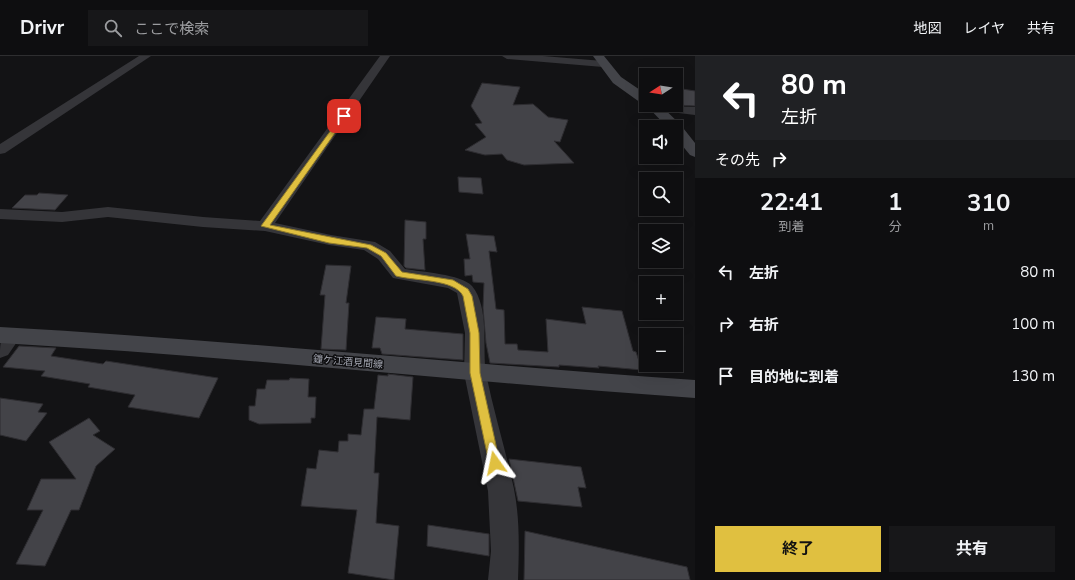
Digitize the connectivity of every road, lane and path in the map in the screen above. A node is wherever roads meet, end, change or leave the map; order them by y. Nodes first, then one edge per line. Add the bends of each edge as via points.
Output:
1 (146, 56) edge
2 (385, 56) edge
3 (507, 56) edge
4 (600, 60) edge
5 (639, 95) edge
6 (683, 109) edge
7 (695, 111) edge
8 (659, 112) edge
9 (667, 120) edge
10 (683, 138) edge
11 (0, 150) edge
12 (695, 152) edge
13 (0, 214) edge
14 (265, 226) junction
15 (4, 340) edge
16 (475, 373) junction
17 (695, 389) edge
18 (503, 580) edge

1 - 11 street
2 - 14 street
3 - 4 street
4 - 5 main road via 618,80
6 - 7 street
8 - 9 main road
10 - 12 main road
13 - 14 street via 62,217 108,212
14 - 16 street via 369,246 384,254 399,274 453,283 464,289 468,296 475,333
15 - 16 main road, 鐘ケ江酒見間線 via 135,344
16 - 17 main road, 鐘ケ江酒見間線
16 - 18 street via 501,491 505,551

